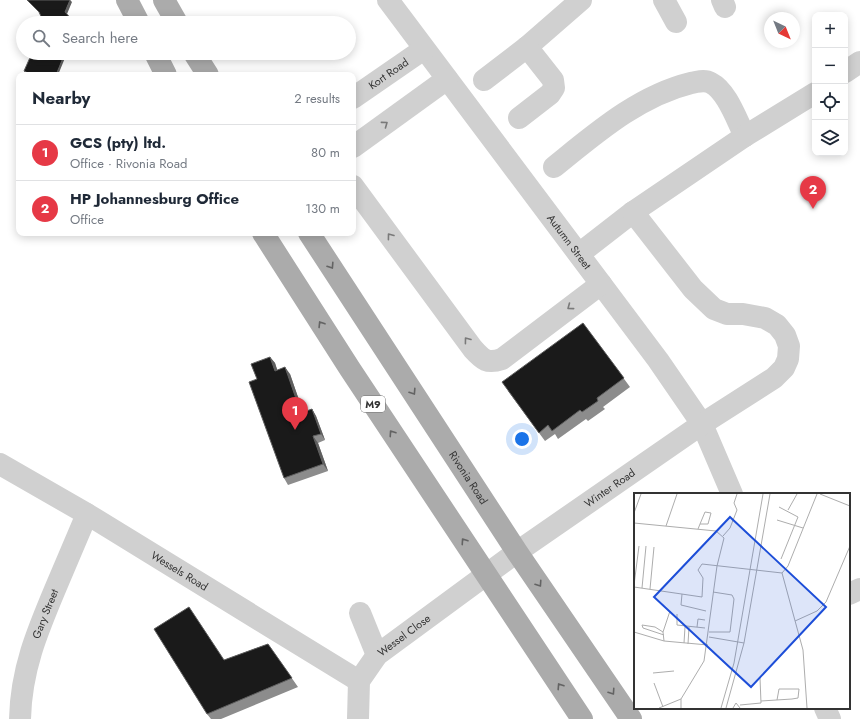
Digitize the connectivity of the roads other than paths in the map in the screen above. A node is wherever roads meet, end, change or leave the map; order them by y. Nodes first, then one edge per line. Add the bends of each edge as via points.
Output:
1 (126, 0) edge
2 (164, 0) edge
3 (664, 0) edge
4 (394, 2) edge
5 (568, 4) edge
6 (135, 16) edge
7 (173, 16) edge
8 (676, 22) dead end
9 (527, 47) junction
10 (424, 49) junction
11 (158, 60) edge
12 (198, 60) edge
13 (860, 62) edge
14 (848, 70) edge
15 (164, 72) edge
16 (206, 72) edge
17 (447, 79) junction
18 (484, 80) dead end
19 (812, 95) edge
20 (356, 96) edge
21 (519, 118) dead end
22 (745, 136) junction
23 (356, 145) edge
24 (554, 167) dead end
25 (356, 190) edge
26 (632, 212) junction
27 (265, 236) edge
28 (311, 236) edge
29 (579, 254) junction
30 (602, 284) junction
31 (702, 424) junction
32 (0, 464) edge
33 (732, 493) edge
34 (87, 514) junction
35 (517, 552) junction
36 (486, 574) junction
37 (860, 589) edge
38 (850, 594) edge
39 (360, 613) dead end
40 (377, 655) junction
41 (358, 681) junction
42 (825, 709) edge
43 (20, 719) edge
44 (358, 719) edge
45 (582, 719) edge
46 (631, 719) edge
47 (830, 719) edge

1 - 6 main road
2 - 7 main road
3 - 8 street
4 - 10 street, Autumn Street
5 - 9 street
9 - 18 street
9 - 21 street via 553,80 554,88
10 - 17 street, Autumn Street
10 - 20 street, Kort Road
11 - 15 main road
12 - 16 main road
13 - 14 street
23 -> 17 street
17 - 29 street, Autumn Street
19 - 22 street
22 - 24 street via 719,90 703,80 678,86 642,103 601,130
22 - 26 street
30 -> 25 street via 502,359 493,362 482,359
26 - 29 street
26 - 31 street, Winter Road via 693,288 714,309 727,314 765,318 777,325 789,346 784,368 774,378
36 -> 27 main road, M9
28 -> 35 main road, Rivonia Road
29 - 30 street, Autumn Street
30 - 31 street, Autumn Street
31 - 33 street, Autumn Street
31 - 35 street, Winter Road
32 - 34 street, Wessels Road
34 - 41 street, Wessels Road
34 - 43 street, Gary Street via 29,656 23,683
35 - 36 street, Winter Road
35 -> 46 main road, Rivonia Road
36 - 40 street, Wessel Close
45 -> 36 main road, M9
37 - 38 street
39 - 40 street
40 - 41 street, Wessel Close
41 - 44 street
42 - 47 street

